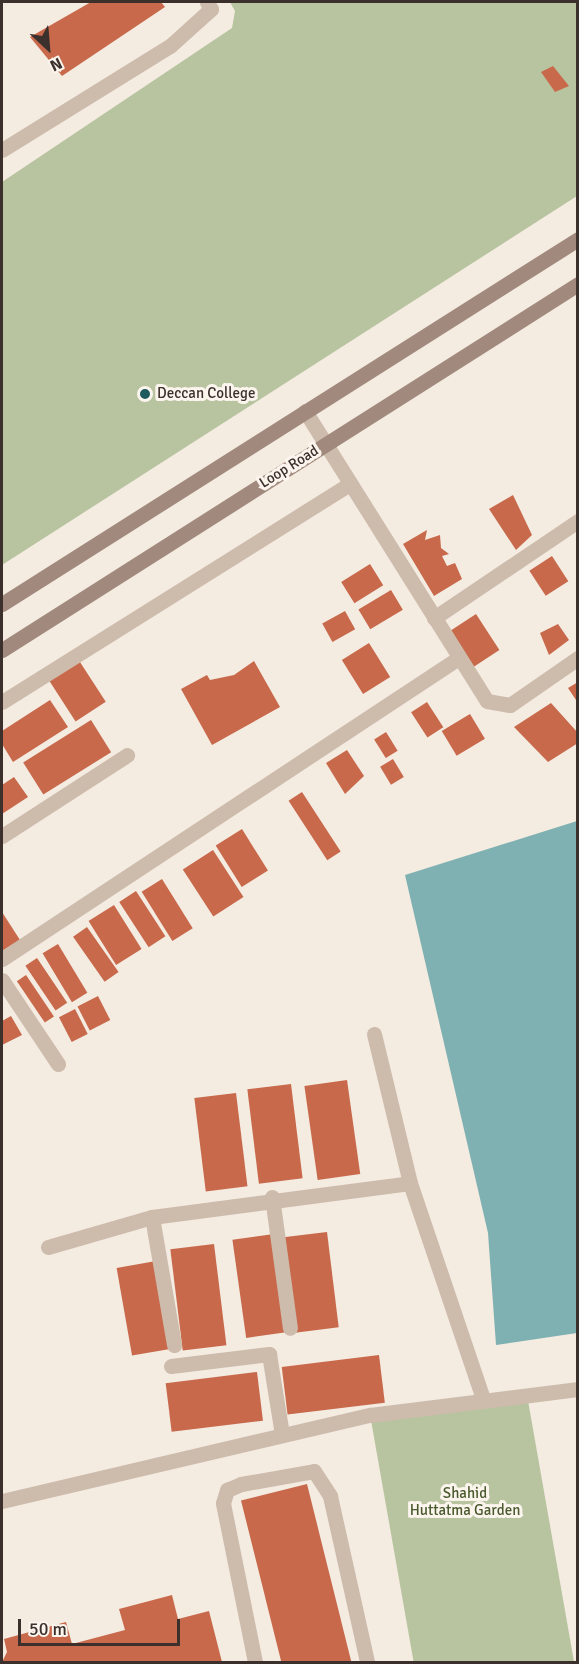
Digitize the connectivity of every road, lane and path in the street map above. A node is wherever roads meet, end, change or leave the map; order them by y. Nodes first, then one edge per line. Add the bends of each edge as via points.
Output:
1 (207, 2) edge
2 (2, 150) edge
3 (578, 239) edge
4 (578, 284) edge
5 (305, 411) junction
6 (324, 444) junction
7 (349, 484) junction
8 (578, 521) edge
9 (2, 604) edge
10 (434, 618) junction
11 (2, 650) edge
12 (578, 657) edge
13 (457, 659) junction
14 (2, 702) edge
15 (127, 754) dead end
16 (2, 836) edge
17 (2, 960) edge
18 (2, 980) edge
19 (374, 1034) dead end
20 (58, 1064) dead end
21 (410, 1183) junction
22 (272, 1197) junction
23 (152, 1217) junction
24 (48, 1247) dead end
25 (290, 1328) dead end
26 (174, 1345) dead end
27 (171, 1366) dead end
28 (578, 1389) edge
29 (484, 1401) junction
30 (282, 1434) junction
31 (2, 1501) edge
32 (255, 1662) edge
33 (367, 1662) edge

1 - 2 street via 212,9 170,46 43,119
3 - 5 main road
4 - 6 main road, Loop Road
5 - 6 street
5 - 9 main road
6 - 7 street
6 - 11 main road, Loop Road
7 - 10 street
7 - 14 street
8 - 10 street
10 - 13 street
12 - 13 street via 510,705 498,707 487,701
13 - 17 street
15 - 16 street
18 - 20 street
19 - 21 street
21 - 22 street
21 - 29 street
22 - 23 street
22 - 25 street
23 - 24 street
23 - 26 street
27 - 30 street via 269,1354
28 - 29 street
29 - 30 street via 370,1415
30 - 31 street
32 - 33 street via 223,1503 227,1490 314,1471 330,1496

